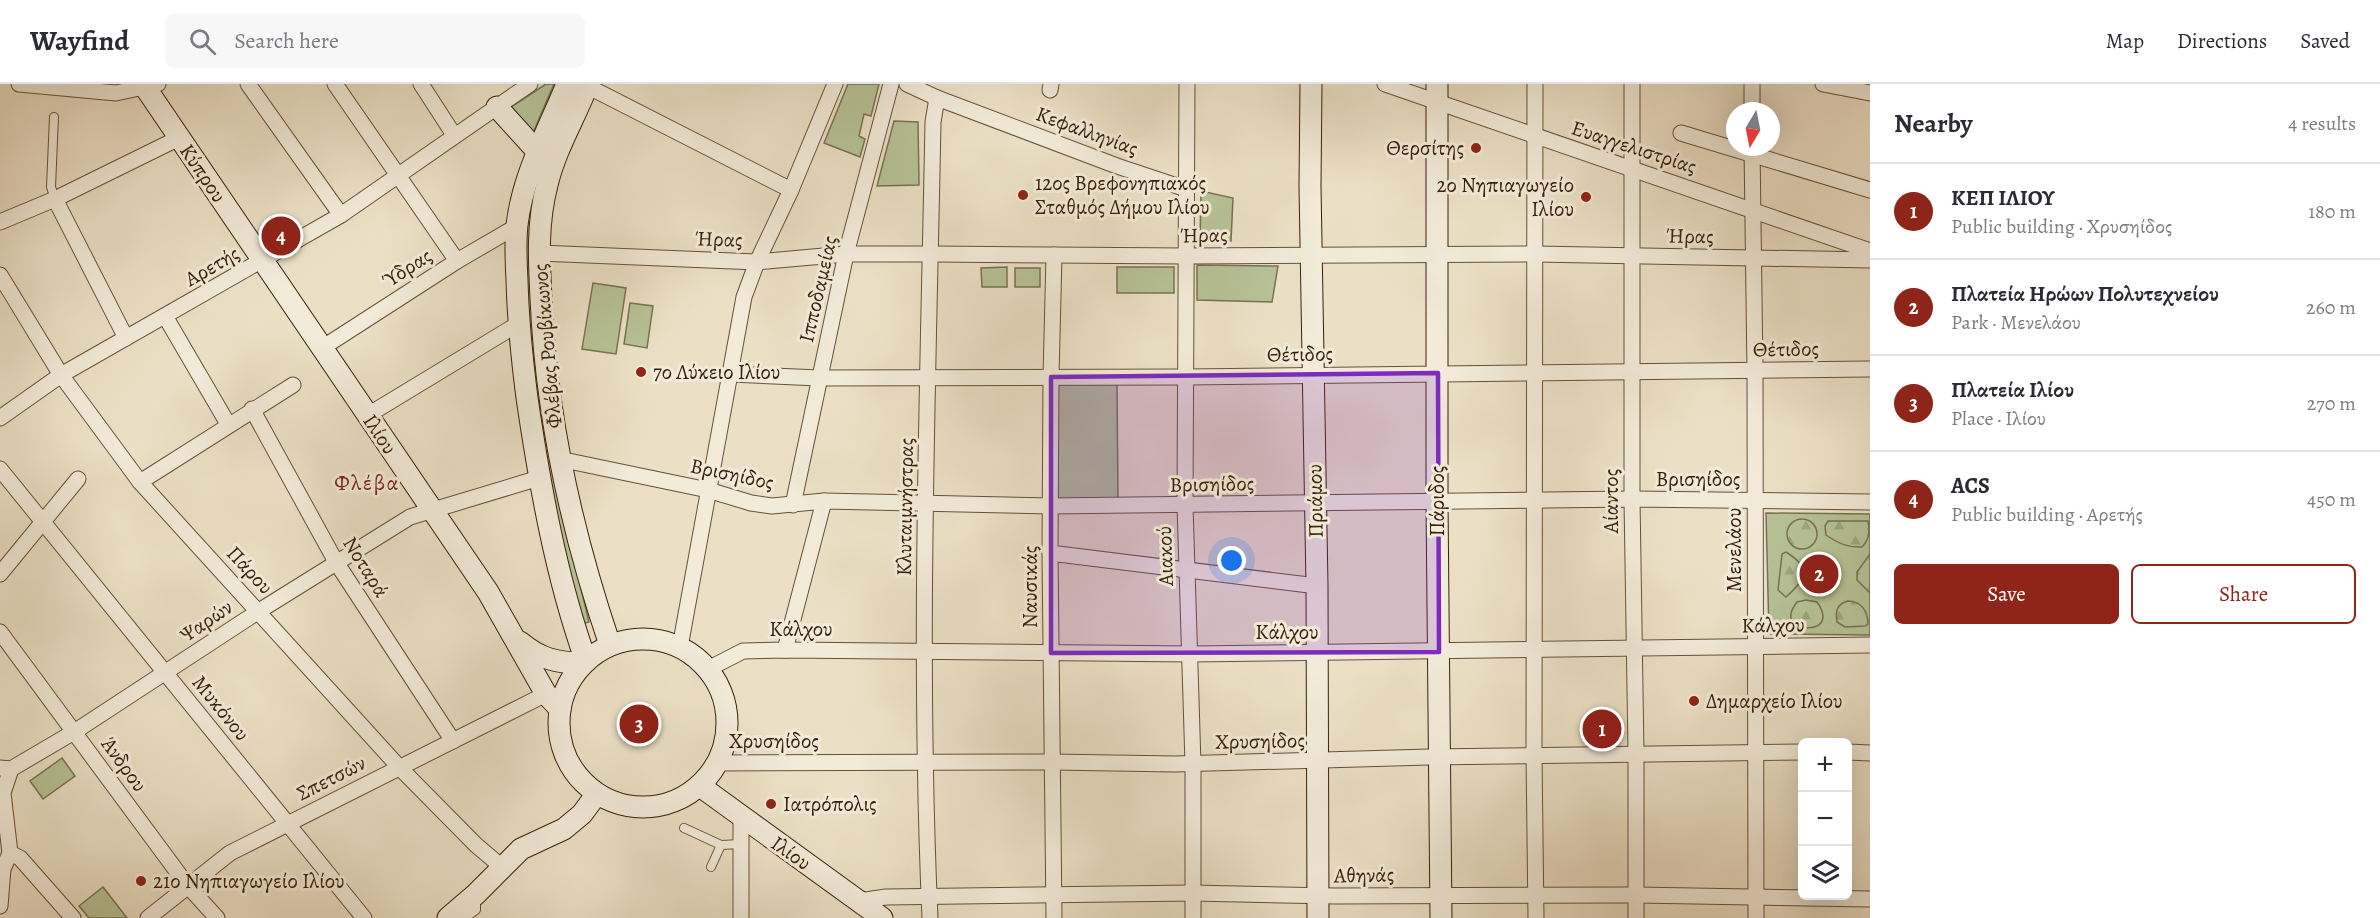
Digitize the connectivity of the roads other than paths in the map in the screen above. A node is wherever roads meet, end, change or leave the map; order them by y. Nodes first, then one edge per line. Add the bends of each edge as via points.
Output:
1 (19, 84) edge
2 (248, 84) edge
3 (335, 84) edge
4 (421, 84) edge
5 (530, 84) edge
6 (835, 84) edge
7 (891, 84) edge
8 (1187, 84) edge
9 (1311, 84) edge
10 (1385, 84) edge
11 (1535, 84) edge
12 (1632, 84) edge
13 (1752, 84) edge
14 (1824, 84) edge
15 (149, 85) edge
16 (581, 85) edge
17 (913, 85) edge
18 (1437, 93) edge
19 (1870, 93) edge
20 (937, 98) junction
21 (1752, 102) edge
22 (497, 107) junction
23 (54, 117) dead end
24 (1681, 133) dead end
25 (454, 135) junction
26 (1535, 137) junction
27 (179, 138) junction
28 (1726, 144) edge
29 (537, 151) junction
30 (1752, 156) edge
31 (1770, 156) edge
32 (1632, 169) junction
33 (399, 174) junction
34 (1186, 189) junction
35 (791, 190) junction
36 (1870, 190) edge
37 (55, 199) junction
38 (1752, 209) junction
39 (341, 215) junction
40 (0, 222) edge
41 (517, 226) junction
42 (1870, 250) edge
43 (539, 253) junction
44 (846, 254) junction
45 (930, 254) junction
46 (1311, 254) junction
47 (1437, 254) junction
48 (1535, 254) junction
49 (1054, 255) junction
50 (1186, 256) junction
51 (1632, 256) junction
52 (1753, 258) junction
53 (1870, 260) edge
54 (263, 261) junction
55 (457, 261) junction
56 (757, 262) junction
57 (0, 275) edge
58 (165, 316) junction
59 (518, 324) junction
60 (126, 338) junction
61 (322, 348) junction
62 (1870, 369) edge
63 (1755, 371) junction
64 (1633, 372) junction
65 (1438, 373) junction
66 (730, 374) junction
67 (1535, 374) junction
68 (61, 375) junction
69 (1314, 375) junction
70 (1051, 377) junction
71 (1186, 377) junction
72 (819, 378) junction
73 (928, 378) junction
74 (293, 385) dead end
75 (252, 409) junction
76 (368, 416) junction
77 (0, 418) edge
78 (228, 424) junction
79 (559, 459) junction
80 (0, 469) edge
81 (539, 478) junction
82 (78, 479) dead end
83 (140, 482) junction
84 (708, 490) junction
85 (1632, 500) junction
86 (1756, 500) junction
87 (824, 501) junction
88 (1534, 501) junction
89 (1437, 502) junction
90 (1870, 502) edge
91 (925, 504) junction
92 (1315, 504) junction
93 (793, 505) junction
94 (1185, 505) junction
95 (1051, 506) junction
96 (431, 512) junction
97 (43, 520) junction
98 (1050, 553) junction
99 (336, 562) junction
100 (1187, 569) junction
101 (0, 574) edge
102 (1317, 586) junction
103 (259, 611) junction
104 (0, 632) edge
105 (515, 637) junction
106 (610, 645) junction
107 (1870, 645) edge
108 (680, 647) junction
109 (1755, 647) junction
110 (1633, 648) junction
111 (785, 650) junction
112 (1534, 650) junction
113 (925, 651) junction
114 (1051, 652) junction
115 (1439, 652) junction
116 (1316, 653) junction
117 (1190, 654) junction
118 (585, 662) junction
119 (708, 669) junction
120 (166, 673) junction
121 (553, 702) junction
122 (74, 732) junction
123 (453, 741) junction
124 (1755, 752) junction
125 (1798, 752) edge
126 (1852, 752) edge
127 (1636, 753) junction
128 (1870, 753) edge
129 (1534, 755) junction
130 (1438, 757) junction
131 (1316, 761) junction
132 (927, 762) junction
133 (1052, 762) junction
134 (718, 763) junction
135 (1193, 764) junction
136 (399, 766) junction
137 (6, 768) edge
138 (700, 786) junction
139 (2, 793) edge
140 (596, 795) junction
141 (741, 817) junction
142 (288, 824) junction
143 (684, 828) dead end
144 (741, 844) junction
145 (721, 845) junction
146 (10, 853) junction
147 (502, 867) junction
148 (711, 867) dead end
149 (1, 869) edge
150 (187, 885) junction
151 (1192, 893) junction
152 (476, 894) junction
153 (1536, 894) junction
154 (1441, 895) junction
155 (1636, 895) junction
156 (1053, 896) junction
157 (1317, 896) junction
158 (929, 897) junction
159 (1755, 898) junction
160 (1870, 899) edge
161 (859, 901) junction
162 (0, 906) edge
163 (73, 918) edge
164 (148, 918) edge
165 (217, 918) edge
166 (364, 918) edge
167 (448, 918) edge
168 (465, 918) edge
169 (741, 918) edge
170 (882, 918) edge
171 (930, 918) edge
172 (1054, 918) edge
173 (1193, 918) edge
174 (1318, 918) edge
175 (1441, 918) edge
176 (1536, 918) edge
177 (1636, 918) edge
178 (1756, 918) edge

1 - 15 street via 116,93
2 - 39 street
3 - 33 street
4 - 25 street
5 - 22 street, Αρετής
6 - 35 street
7 - 44 street, Ιπποδαμείας
8 - 34 street, Αιακού
9 - 46 street, Πριάμου
10 - 18 street, Ευαγγελιστρίας
11 - 26 street
12 - 32 street, Αίαντος
13 - 21 street
14 - 19 street
15 - 27 street, Κύπρου
16 - 29 street, Φλέβας Ρουβίκωνος
16 - 35 street
16 - 43 street, Φλέβας Ρουβίκωνος via 547,183 539,226
17 - 20 street, Κεφαλληνίας
18 - 26 street, Ευαγγελιστρίας
18 - 47 street, Πάριδος
20 - 34 street, Κεφαλληνίας
20 - 45 street, Κλυταιμνήστρας
22 - 25 street, Αρετής
22 - 29 street
23 - 37 lane via 51,187
24 - 28 street
25 - 33 street, Αρετής
26 - 32 street, Ευαγγελιστρίας
26 - 48 street
27 - 37 street
27 - 54 street, Κύπρου
29 - 41 street, Φλέβας Ρουβίκωνος
30 - 38 street, Μενελάου
31 - 36 street
32 - 38 street, Ευαγγελιστρίας
32 - 51 street, Αίαντος
33 - 39 street, Αρετής
33 - 55 street
34 - 50 street, Αιακού
35 - 56 street
37 - 40 street
37 - 60 street
38 - 42 street, Ευαγγελιστρίας
38 - 52 street, Μενελάου
39 - 54 street, Αρετής
41 - 55 street, Ύδρας
41 - 59 street, Φλέβας Ρουβίκωνος
43 - 56 street, Ήρας
43 - 79 street, Φλέβας Ρουβίκωνος via 543,352
44 - 45 street, Ήρας
44 - 56 street, Ήρας
44 - 72 street, Ιπποδαμείας
45 - 49 street, Ήρας
45 - 73 street, Κλυταιμνήστρας
46 - 47 street, Ήρας
46 - 50 street, Ήρας
46 - 69 street, Πριάμου
47 - 48 street, Ήρας
47 - 65 street, Πάριδος
48 - 51 street, Ήρας
48 - 67 street
49 - 50 street, Ήρας
49 - 70 street, Ναυσικάς
50 - 71 street, Αιακού
51 - 52 street, Ήρας
51 - 64 street, Αίαντος
52 - 53 street, Ήρας
52 - 63 street, Μενελάου
54 - 58 street, Αρετής
54 - 61 street, Ιλίου
55 - 61 street, Ύδρας
56 - 66 street via 744,297
57 - 68 street, Πάρου
58 - 60 street, Αρετής
58 - 78 street
59 - 76 street
59 - 81 street, Φλέβας Ρουβίκωνος
60 - 68 street, Αρετής
61 - 76 street, Ιλίου
62 - 63 street, Θέτιδος
63 - 64 street, Θέτιδος
63 - 86 street, Μενελάου
64 - 67 street, Θέτιδος
64 - 85 street, Αίαντος
65 - 67 street, Θέτιδος
65 - 69 street, Θέτιδος
65 - 89 street, Πάριδος
66 - 72 street, Θέτιδος
66 - 84 street
67 - 88 street
68 - 77 street, Αρετής
68 - 83 street, Πάρου
69 - 71 street, Θέτιδος
69 - 92 street, Πριάμου
70 - 71 street, Θέτιδος
70 - 73 street, Θέτιδος
70 - 95 street, Ναυσικάς
71 - 94 street, Αιακού
72 - 73 street, Θέτιδος
72 - 93 street, Ιπποδαμείας
73 - 91 street, Κλυταιμνήστρας
74 - 75 street
75 - 78 street
75 - 99 street, Νοταρά
76 - 96 street, Ιλίου
78 - 83 street
79 - 84 street, Βρισηίδος
79 - 106 street, Φλέβας Ρουβίκωνος
80 - 97 street, Μυκόνου
81 - 96 street, Ψαρών
81 - 118 street, Φλέβας Ρουβίκωνος
82 - 97 street
83 - 103 street, Πάρου
84 - 93 street, Βρισηίδος via 751,503
84 - 108 street
85 - 86 street, Βρισηίδος
85 - 88 street, Βρισηίδος
85 - 110 street, Αίαντος
86 - 90 street, Βρισηίδος
86 - 109 street, Μενελάου
87 - 91 street, Βρισηίδος
87 - 93 street, Βρισηίδος
87 - 111 street
88 - 89 street, Βρισηίδος
88 - 112 street
89 - 92 street, Βρισηίδος
89 - 115 street, Πάριδος
91 - 95 street, Βρισηίδος
91 - 113 street, Κλυταιμνήστρας
92 - 94 street, Βρισηίδος
92 - 102 street, Πριάμου
94 - 95 street, Βρισηίδος
94 - 100 street, Αιακού
95 - 98 street, Ναυσικάς
96 - 99 street, Ψαρών via 410,517
96 - 105 street, Ιλίου
97 - 101 street
97 - 120 street, Μυκόνου
98 - 100 street
98 - 114 street, Ναυσικάς
99 - 103 street, Ψαρών
99 - 123 street, Νοταρά
100 - 102 street
100 - 117 street, Αιακού
102 - 116 street, Πριάμου
103 - 120 street, Ψαρών
103 - 136 street, Πάρου
104 - 122 street, Άνδρου
105 - 118 street, Ιλίου via 543,658
105 - 121 street, Ιλίου
106 - 108 street via 645,639
106 - 118 street
107 - 109 street, Κάλχου
108 - 119 street
109 - 110 street, Κάλχου
109 - 124 street, Μενελάου
110 - 112 street, Κάλχου
110 - 127 street, Αίαντος
111 - 113 street, Κάλχου
111 - 119 street, Κάλχου via 743,651
112 - 115 street, Κάλχου
112 - 129 street
113 - 114 street, Κάλχου
113 - 132 street, Κλυταιμνήστρας
114 - 117 street, Κάλχου
114 - 133 street, Ναυσικάς
115 - 116 street, Κάλχου
115 - 130 street, Πάριδος
116 - 117 street, Κάλχου
116 - 131 street, Πριάμου
117 - 135 street, Αιακού
118 - 121 street
119 - 134 street via 726,707 728,726
120 - 122 street, Ψαρών
120 - 142 street, Μυκόνου
121 - 123 street, Σπετσών
121 - 140 street via 567,758
122 - 137 street, Ψαρών
122 - 150 street, Άνδρου
123 - 136 street, Σπετσών
124 - 125 street, Χρυσηίδος
124 - 127 street, Χρυσηίδος
124 - 159 street, Μενελάου
126 - 128 street
127 - 129 street, Χρυσηίδος
127 - 155 street, Αίαντος
129 - 130 street, Χρυσηίδος
129 - 153 street
130 - 131 street, Χρυσηίδος
130 - 154 street, Πάριδος
131 - 135 street, Χρυσηίδος
131 - 157 street, Πριάμου
132 - 133 street, Χρυσηίδος
132 - 134 street, Χρυσηίδος
132 - 158 street, Κλυταιμνήστρας
133 - 135 street, Χρυσηίδος
133 - 156 street, Ναυσικάς
134 - 138 street
135 - 151 street, Αιακού
136 - 142 street, Σπετσών
136 - 147 street, Πάρου
137 - 139 street
138 - 140 street via 680,799 647,807
138 - 141 street, Ιλίου
139 - 146 street
140 - 147 street via 564,829 521,849
141 - 144 street
141 - 161 street, Ιλίου
142 - 150 street, Σπετσών via 231,853
142 - 166 street, Μυκόνου
143 - 145 lane
144 - 145 lane
144 - 169 street
145 - 148 lane
146 - 149 street
146 - 163 street via 20,858
147 - 152 street
149 - 162 street
150 - 164 street, Σπετσών
150 - 165 street, Άνδρου
151 - 156 street, Αθηνάς
151 - 157 street, Αθηνάς
151 - 173 street, Αιακού
152 - 167 street
152 - 168 lane via 476,910
153 - 154 street, Αθηνάς
153 - 155 street, Αθηνάς
153 - 176 street
154 - 157 street, Αθηνάς
154 - 175 street, Πάριδος
155 - 159 street, Αθηνάς
155 - 177 street, Αίαντος
156 - 158 street, Αθηνάς
156 - 172 street, Ναυσικάς
157 - 174 street, Πριάμου
158 - 161 street, Αθηνάς
158 - 171 street, Κλυταιμνήστρας
159 - 160 street, Αθηνάς
159 - 178 street, Μενελάου
161 - 170 street, Ιλίου

